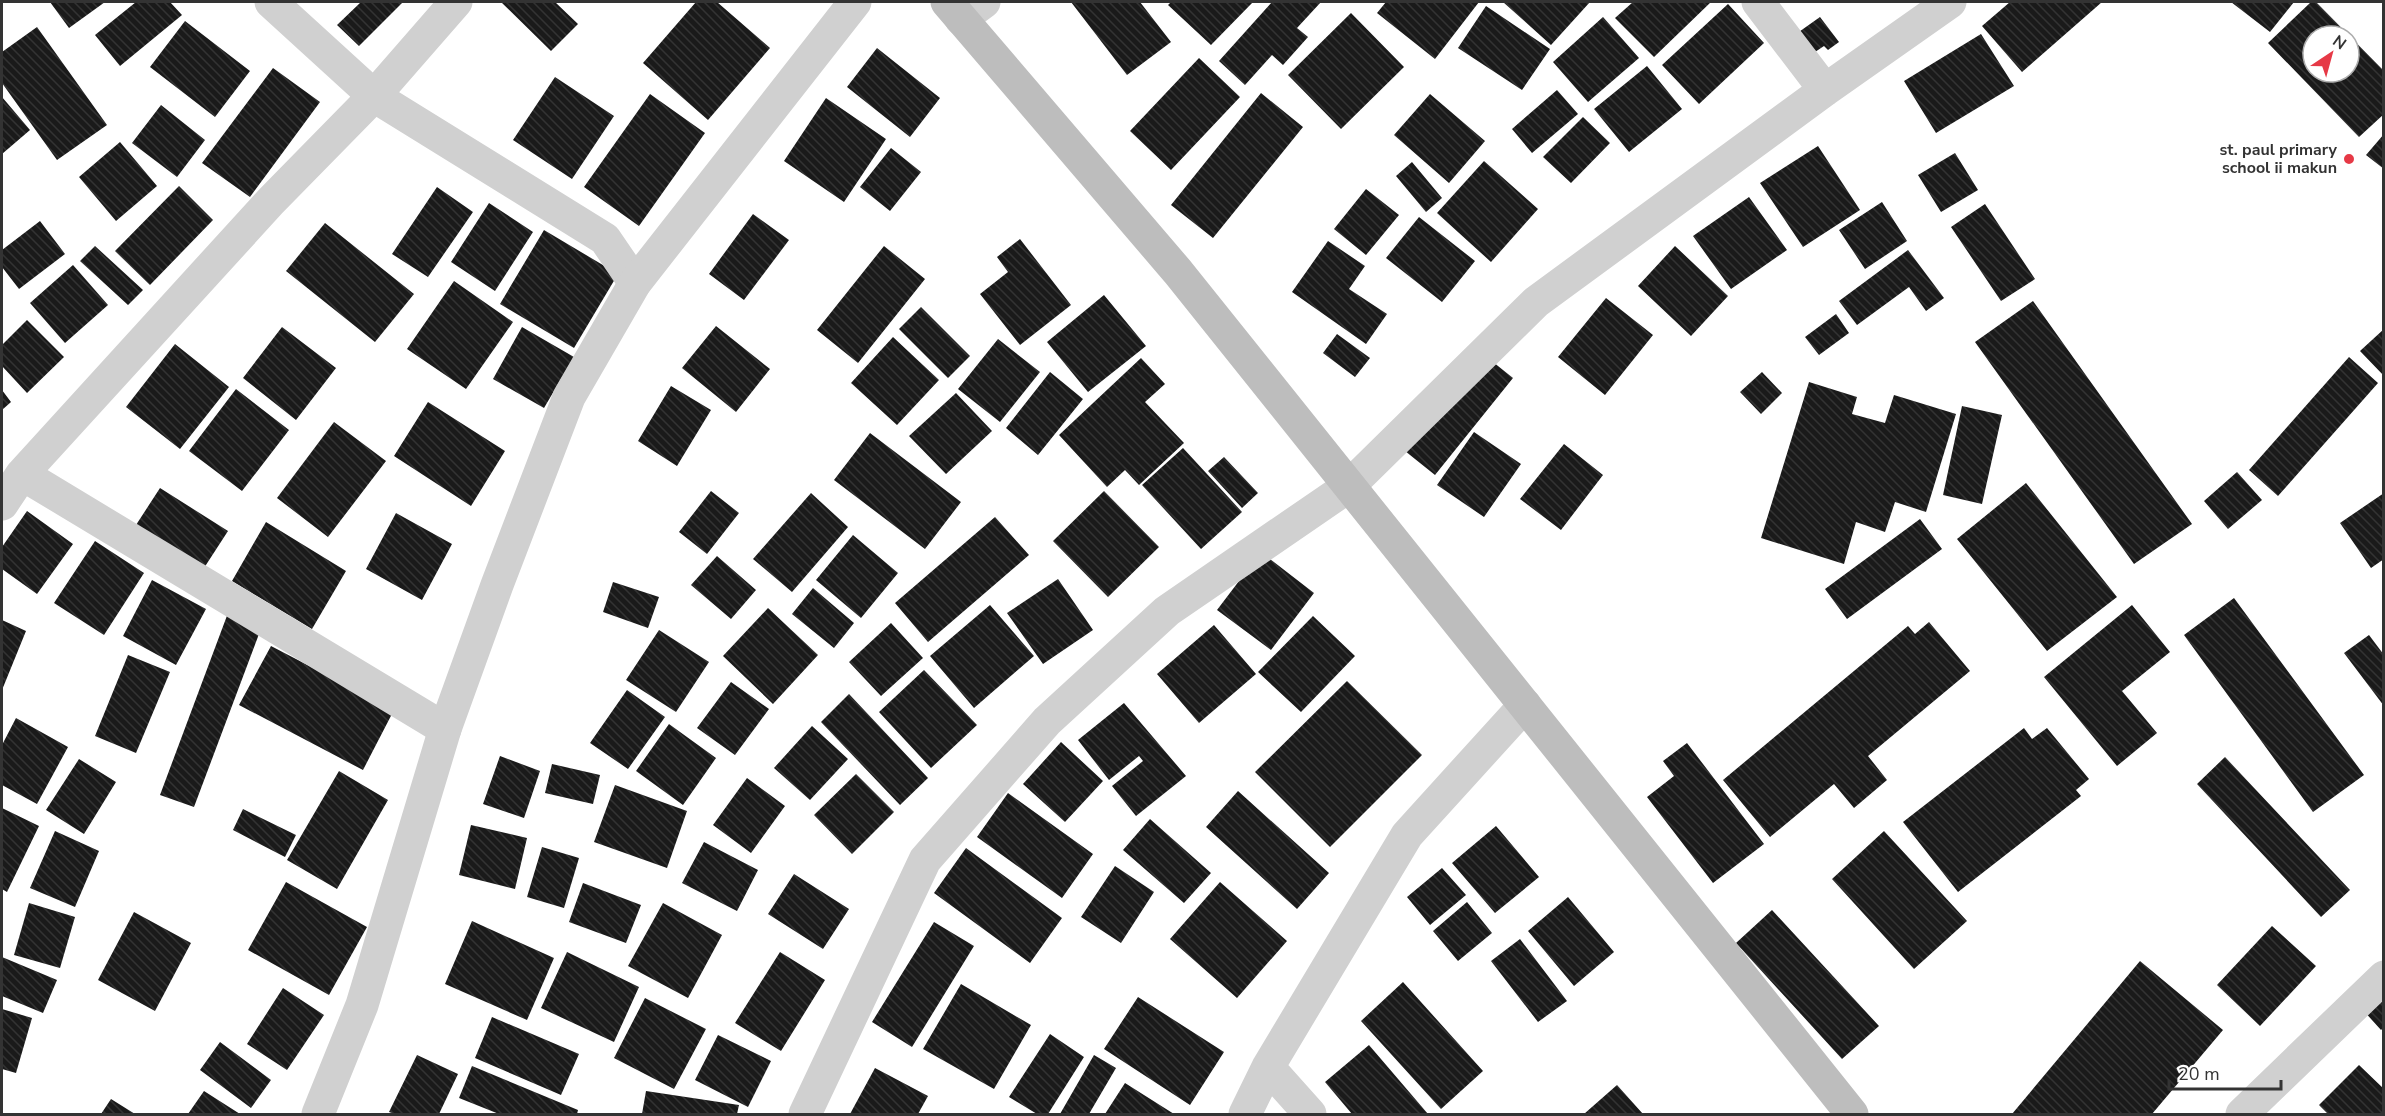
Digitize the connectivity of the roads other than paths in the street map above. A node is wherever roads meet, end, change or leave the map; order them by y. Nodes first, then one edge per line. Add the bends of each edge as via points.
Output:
1 (271, 2) edge
2 (456, 2) edge
3 (855, 2) edge
4 (1758, 2) edge
5 (1950, 2) edge
6 (964, 7) edge
7 (1825, 90) junction
8 (374, 96) junction
9 (635, 283) junction
10 (21, 474) junction
11 (1349, 486) junction
12 (2, 504) edge
13 (1525, 705) junction
14 (445, 729) junction
15 (2384, 977) edge
16 (1268, 1067) junction
17 (318, 1114) edge
18 (805, 1114) edge
19 (1245, 1114) edge
20 (1310, 1114) edge
21 (1852, 1114) edge
22 (2242, 1114) edge

1 - 8 street
2 - 8 street
3 - 9 street
4 - 7 street
5 - 7 street
6 - 11 main road
7 - 11 street via 1536,302
8 - 9 street via 605,239
8 - 10 street via 271,201
9 - 14 street via 569,397
10 - 12 street
10 - 14 street
11 - 13 main road
11 - 18 street via 1167,611 1047,721 925,860
13 - 16 street via 1407,835
13 - 21 main road
14 - 17 street via 362,1005
15 - 22 street
16 - 19 street
16 - 20 street

